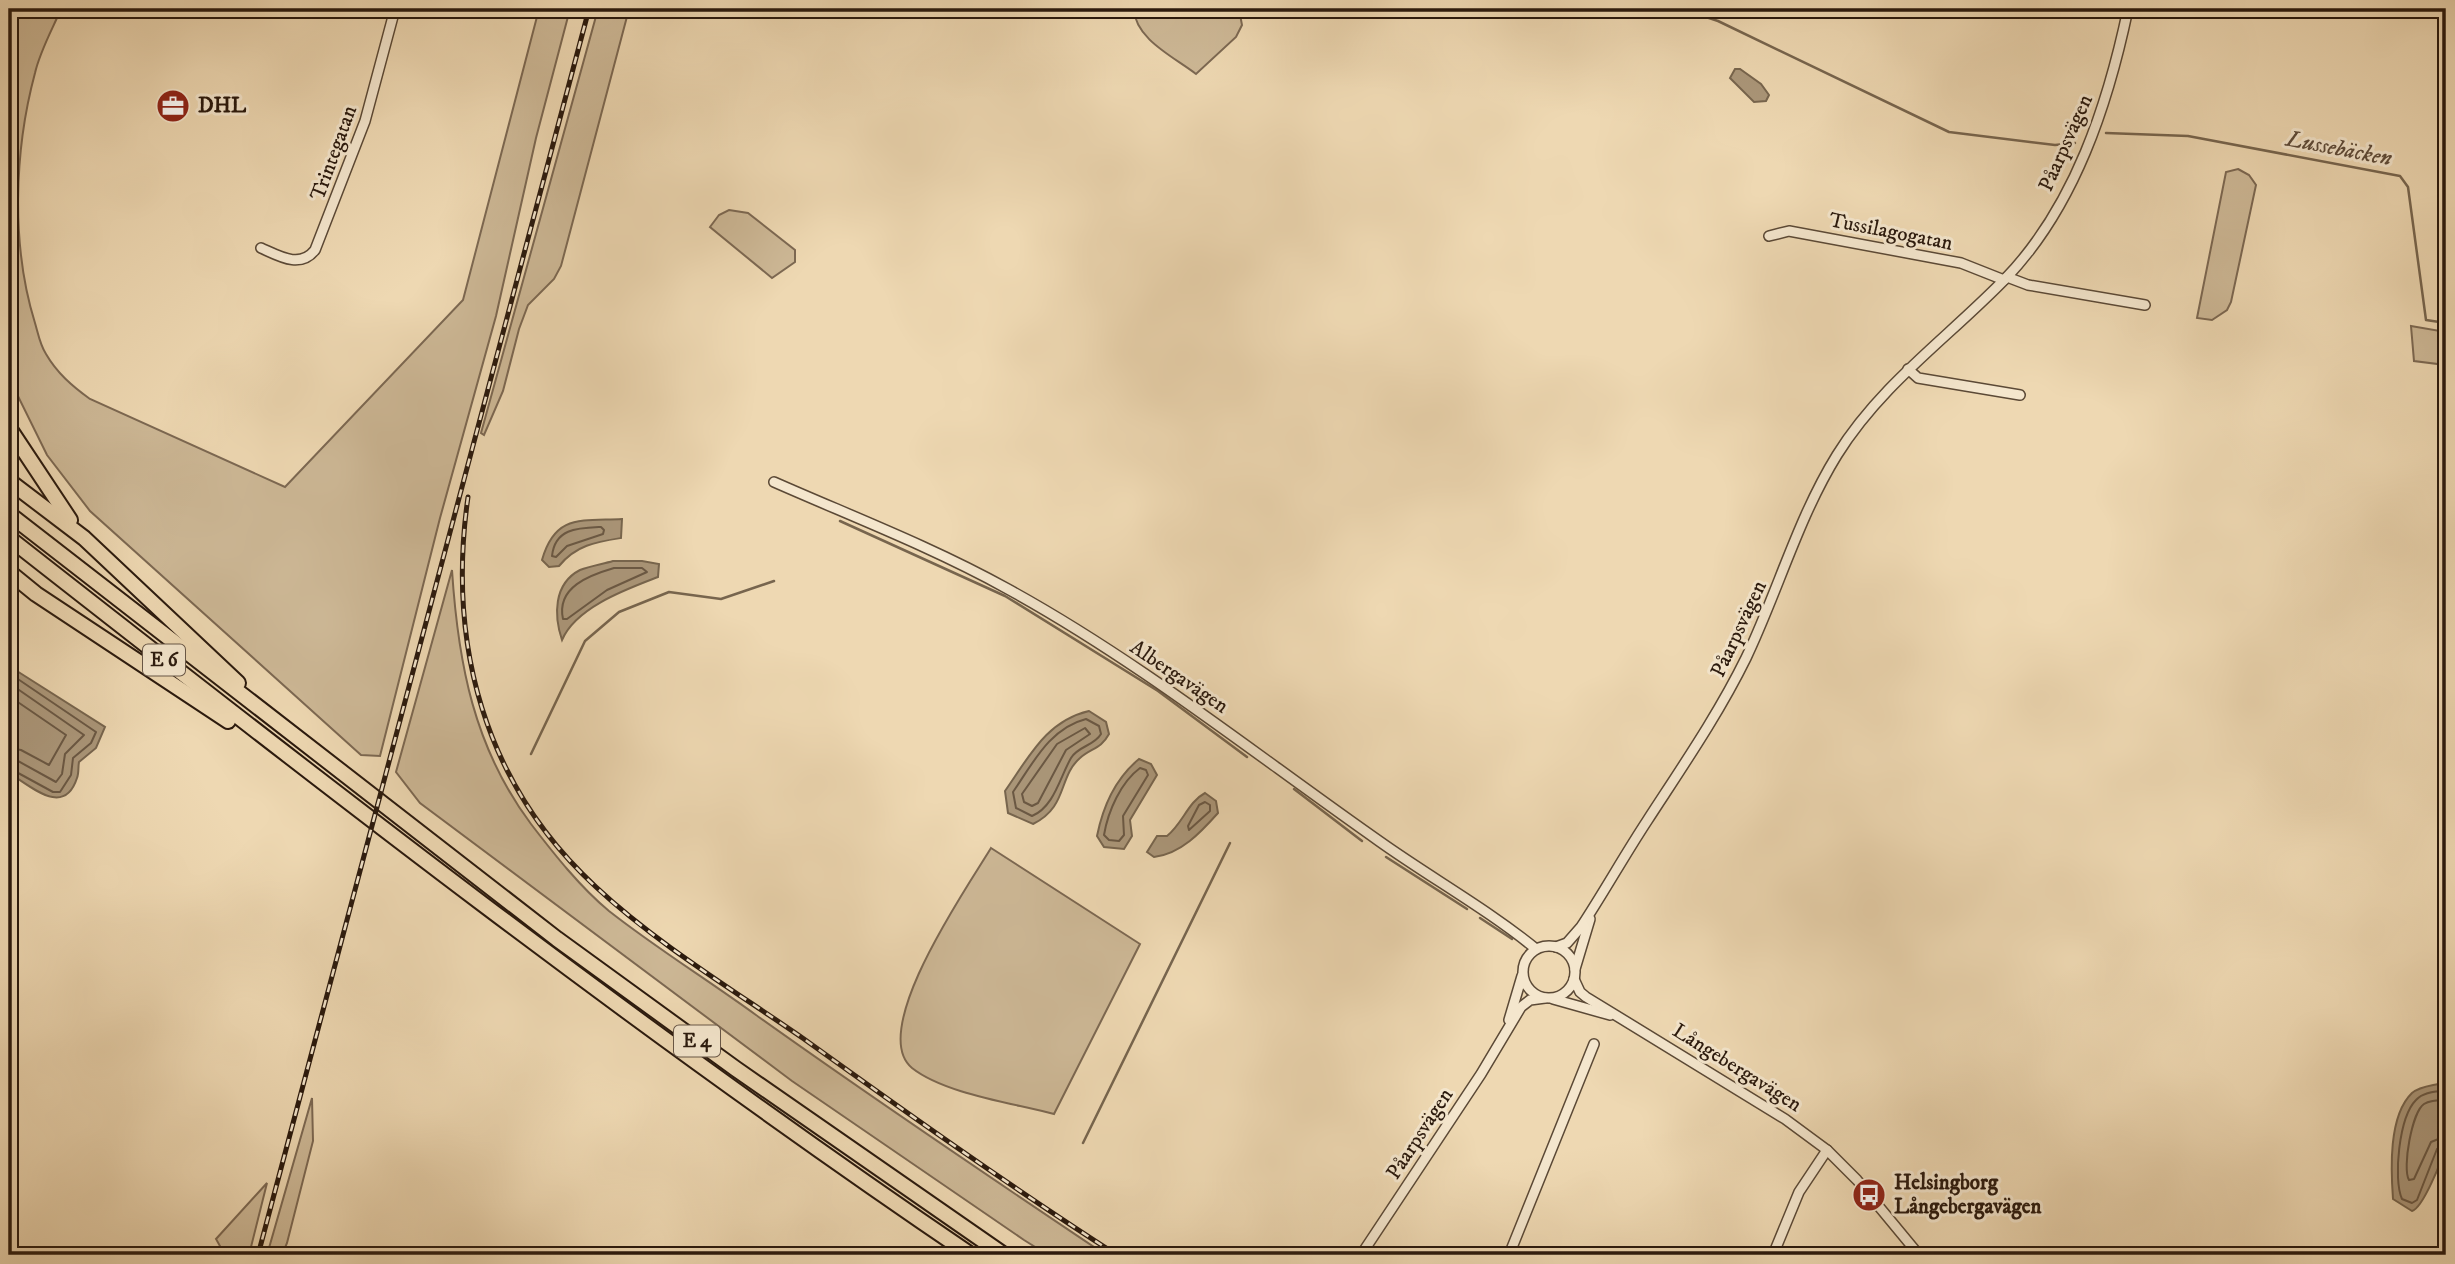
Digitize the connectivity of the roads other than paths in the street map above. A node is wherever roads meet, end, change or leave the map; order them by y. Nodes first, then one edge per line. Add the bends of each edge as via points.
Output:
1 (395, 9) edge
2 (2128, 9) edge
3 (1769, 236) dead end
4 (261, 248) dead end
5 (2005, 279) junction
6 (2145, 305) dead end
7 (1908, 369) junction
8 (2020, 394) dead end
9 (9, 428) edge
10 (9, 481) edge
11 (774, 482) dead end
12 (9, 514) edge
13 (9, 538) edge
14 (84, 538) junction
15 (9, 572) edge
16 (9, 581) edge
17 (36, 594) junction
18 (289, 733) junction
19 (320, 782) junction
20 (1596, 904) junction
21 (1556, 947) junction
22 (1536, 949) junction
23 (1523, 971) junction
24 (1575, 974) junction
25 (1548, 998) junction
26 (1625, 1021) junction
27 (1506, 1030) junction
28 (1594, 1044) dead end
29 (1827, 1150) junction
30 (971, 1255) edge
31 (1004, 1255) edge
32 (1361, 1255) edge
33 (1509, 1255) edge
34 (1773, 1255) edge
35 (1919, 1255) edge

1 - 4 street, Trintegatan via 365,121 315,250 294,260
2 - 5 street, Påarpsvägen via 2109,91 2090,141 2044,228
3 - 5 street, Tussilagogatan via 1789,231 1961,263
5 - 6 street
5 - 7 street, Påarpsvägen
7 - 8 street via 1918,378
7 - 20 street, Påarpsvägen via 1864,415 1837,454 1728,694
9 - 14 highway, E 4
10 - 14 highway
11 - 22 street, Albergavägen via 932,551 1050,614 1161,683
12 - 18 highway, E 6
13 - 19 highway, E 6
14 - 18 highway, E 4
15 - 17 highway, E 4
16 - 17 highway
17 - 19 highway, E 4
18 - 31 highway, E 4 via 680,1029
19 - 30 highway, E 4 via 637,1022
20 - 21 street, Påarpsvägen via 1573,938
20 - 24 street, Påarpsvägen
21 - 22 street
21 - 24 street via 1569,955
22 - 23 street
23 - 25 street via 1529,989
23 - 27 street, Påarpsvägen
24 - 25 street via 1568,990
24 - 26 street, Långebergavägen via 1583,994
25 - 26 street, Långebergavägen
25 - 27 street, Påarpsvägen via 1524,1004
26 - 29 street, Långebergavägen via 1785,1119
27 - 32 street, Påarpsvägen
28 - 33 street
29 - 34 street via 1799,1192
29 - 35 street, Långebergavägen

